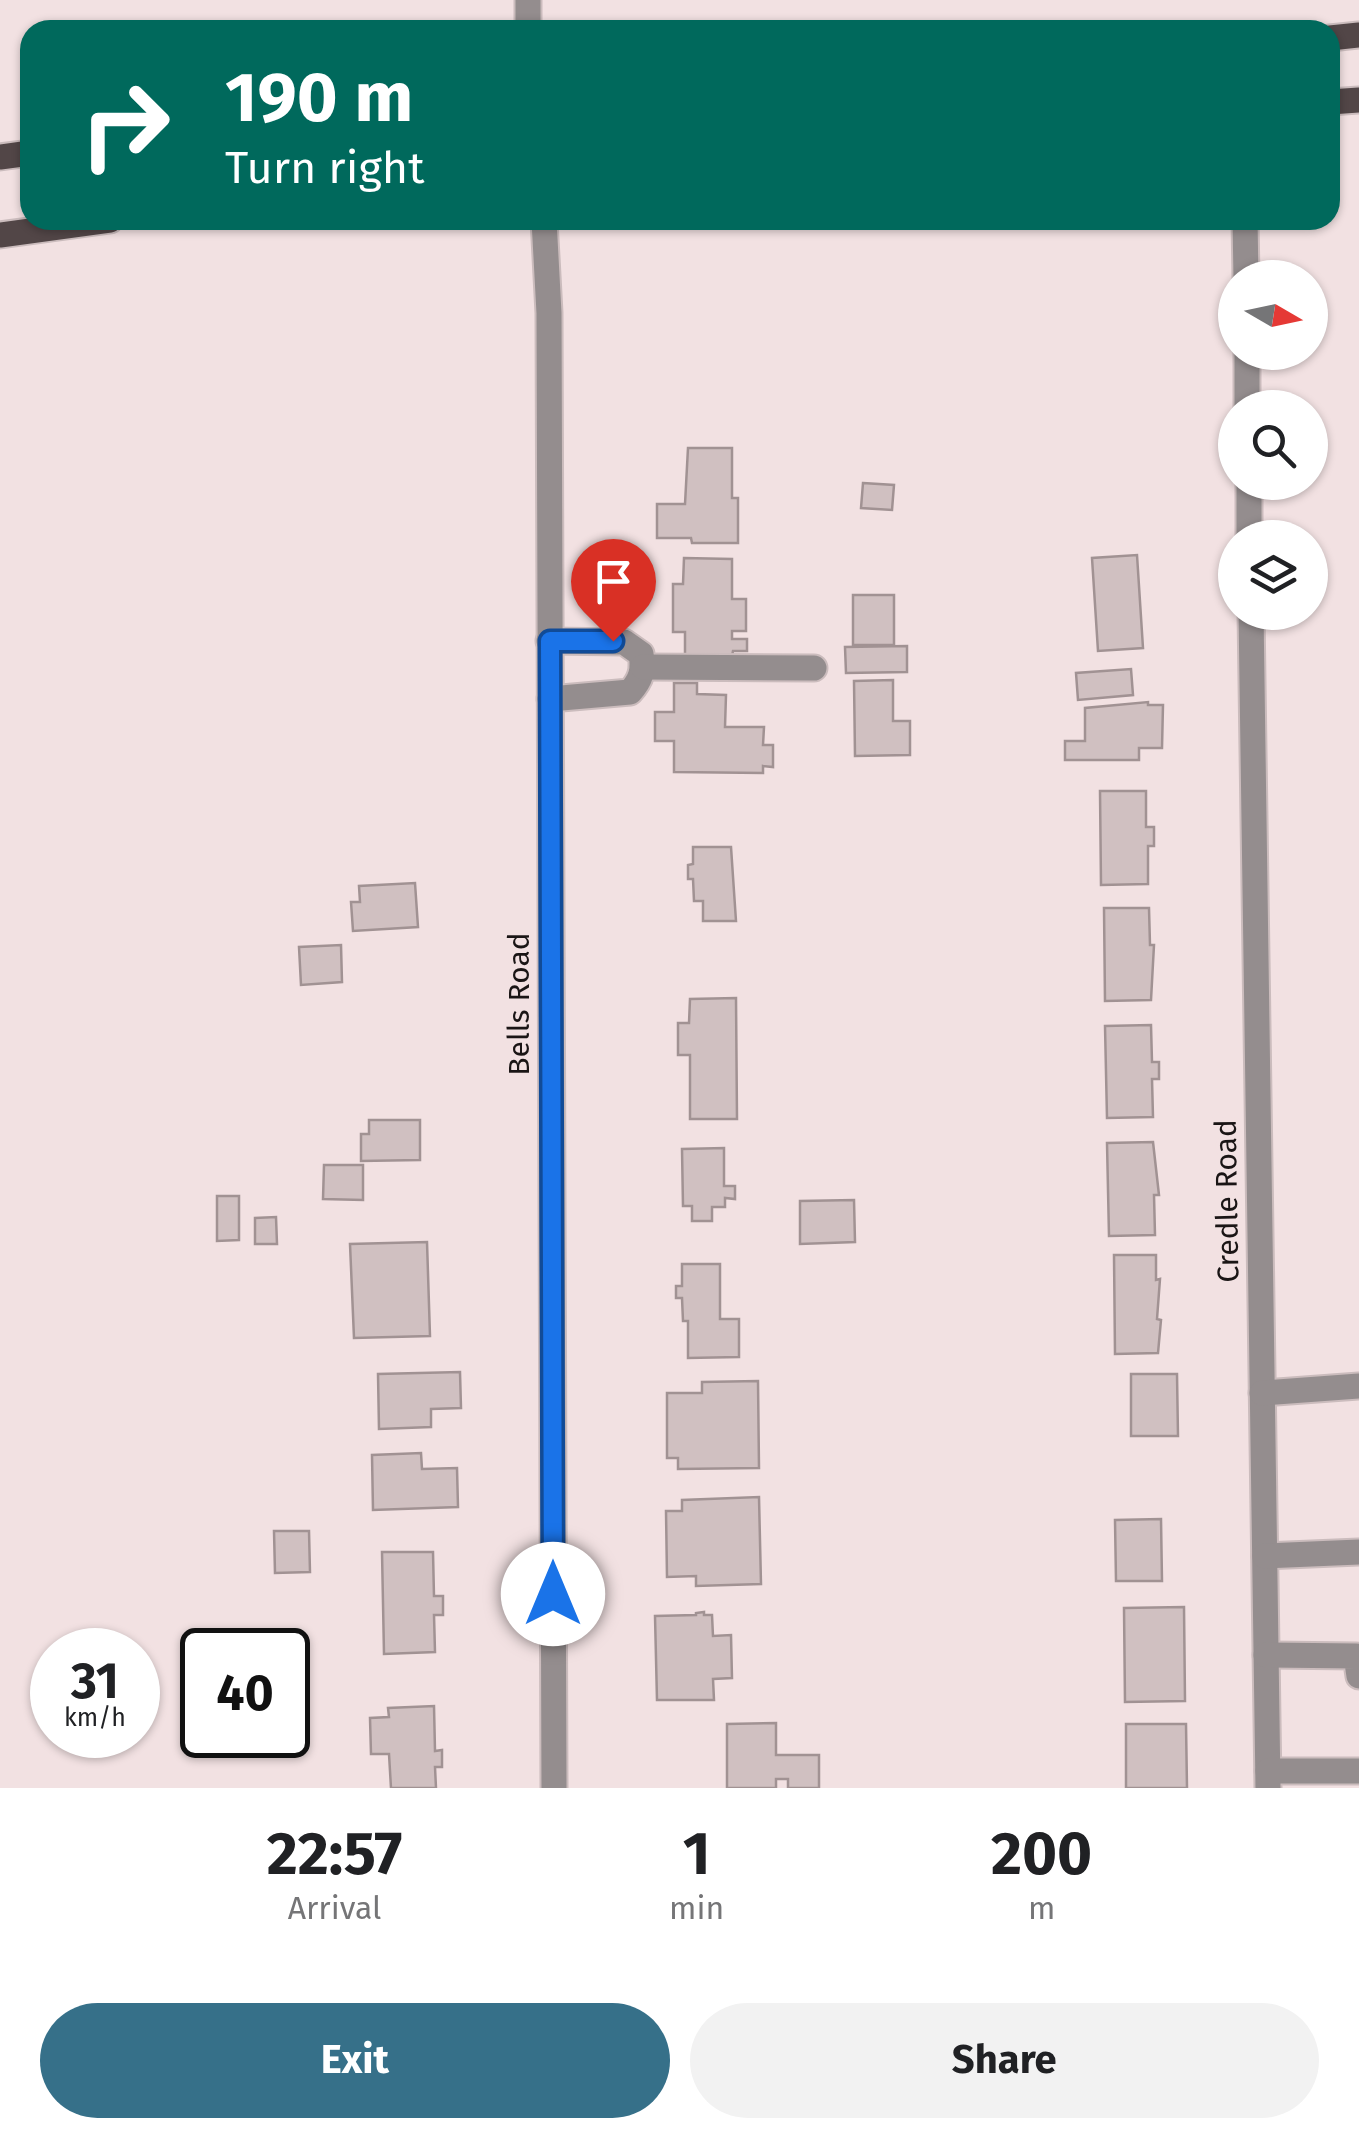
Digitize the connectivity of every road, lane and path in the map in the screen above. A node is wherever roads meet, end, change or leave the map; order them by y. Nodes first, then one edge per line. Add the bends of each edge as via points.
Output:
1 (37, 230) edge
2 (544, 230) edge
3 (1245, 230) edge
4 (0, 235) edge
5 (1246, 260) edge
6 (1250, 630) edge
7 (550, 641) junction
8 (644, 666) junction
9 (814, 668) dead end
10 (550, 699) junction
11 (1359, 1386) edge
12 (1262, 1393) junction
13 (1359, 1552) edge
14 (1264, 1556) junction
15 (1266, 1655) junction
16 (1359, 1676) edge
17 (1359, 1772) edge
18 (1268, 1780) edge
19 (554, 1788) edge

1 - 4 main road
2 - 7 street, Bells Road
3 - 5 street
6 - 12 street, Credle Road
7 - 8 street via 624,642 642,654
7 - 10 street, Bells Road
8 - 9 street
8 - 10 street via 630,692
10 - 19 street, Bells Road
11 - 12 street
12 - 14 street, Credle Road
13 - 14 street
14 - 15 street, Credle Road
15 - 16 street via 1356,1656
15 - 18 street, Credle Road
17 - 18 street

